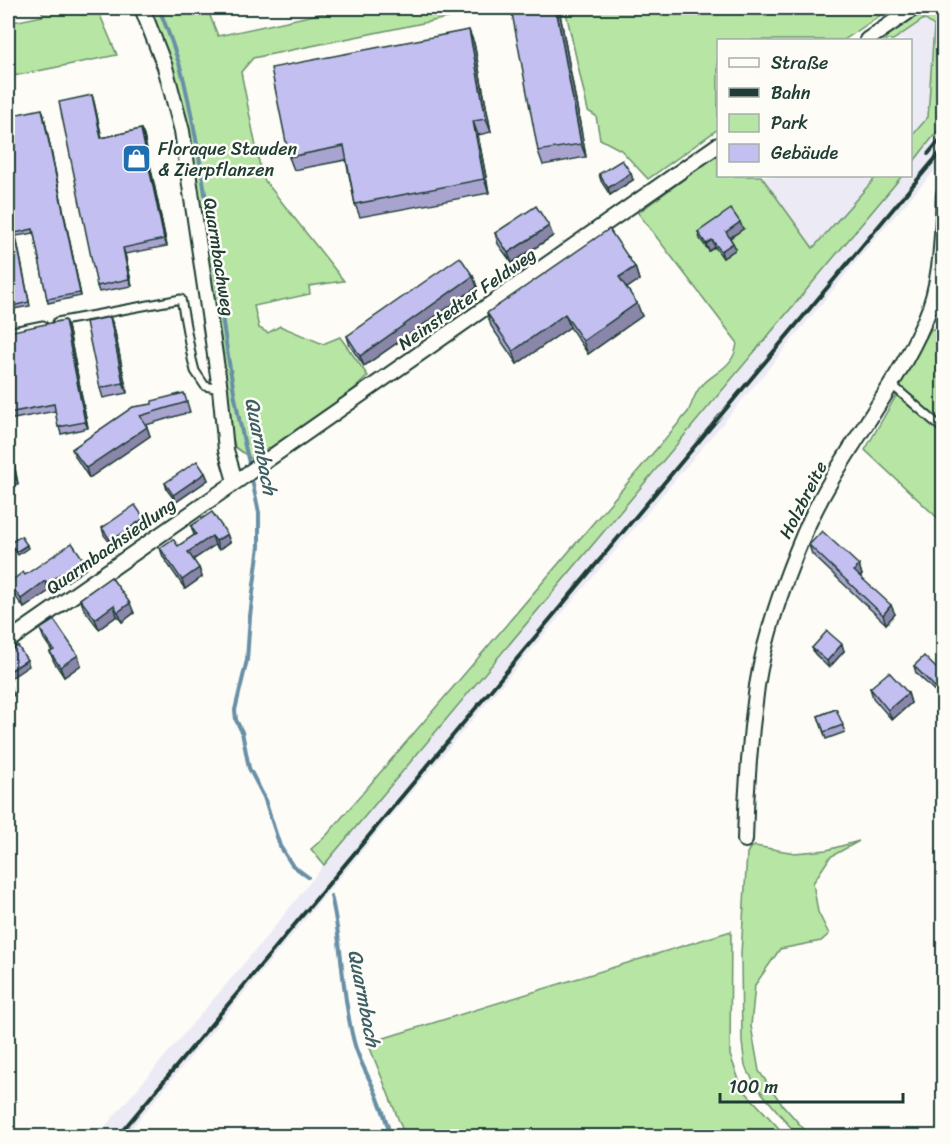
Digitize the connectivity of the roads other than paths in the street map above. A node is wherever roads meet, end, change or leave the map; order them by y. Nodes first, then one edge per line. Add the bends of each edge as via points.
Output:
1 (142, 8) edge
2 (914, 8) edge
3 (868, 39) edge
4 (717, 146) edge
5 (944, 194) edge
6 (8, 332) edge
7 (891, 384) junction
8 (220, 389) junction
9 (944, 430) edge
10 (239, 479) junction
11 (8, 641) edge
12 (745, 840) dead end

1 - 8 street, Quarmbachweg via 165,67 182,131
2 - 3 street
4 - 10 street, Neinstedter Feldweg
5 - 7 street, Holzbreite via 936,284 926,318
6 - 8 lane via 181,299 195,371 205,386
7 - 9 lane
7 - 12 street, Holzbreite via 834,476 805,532 773,618 757,684
8 - 10 street, Quarmbachweg via 226,450
10 - 11 street, Quarmbachsiedlung

